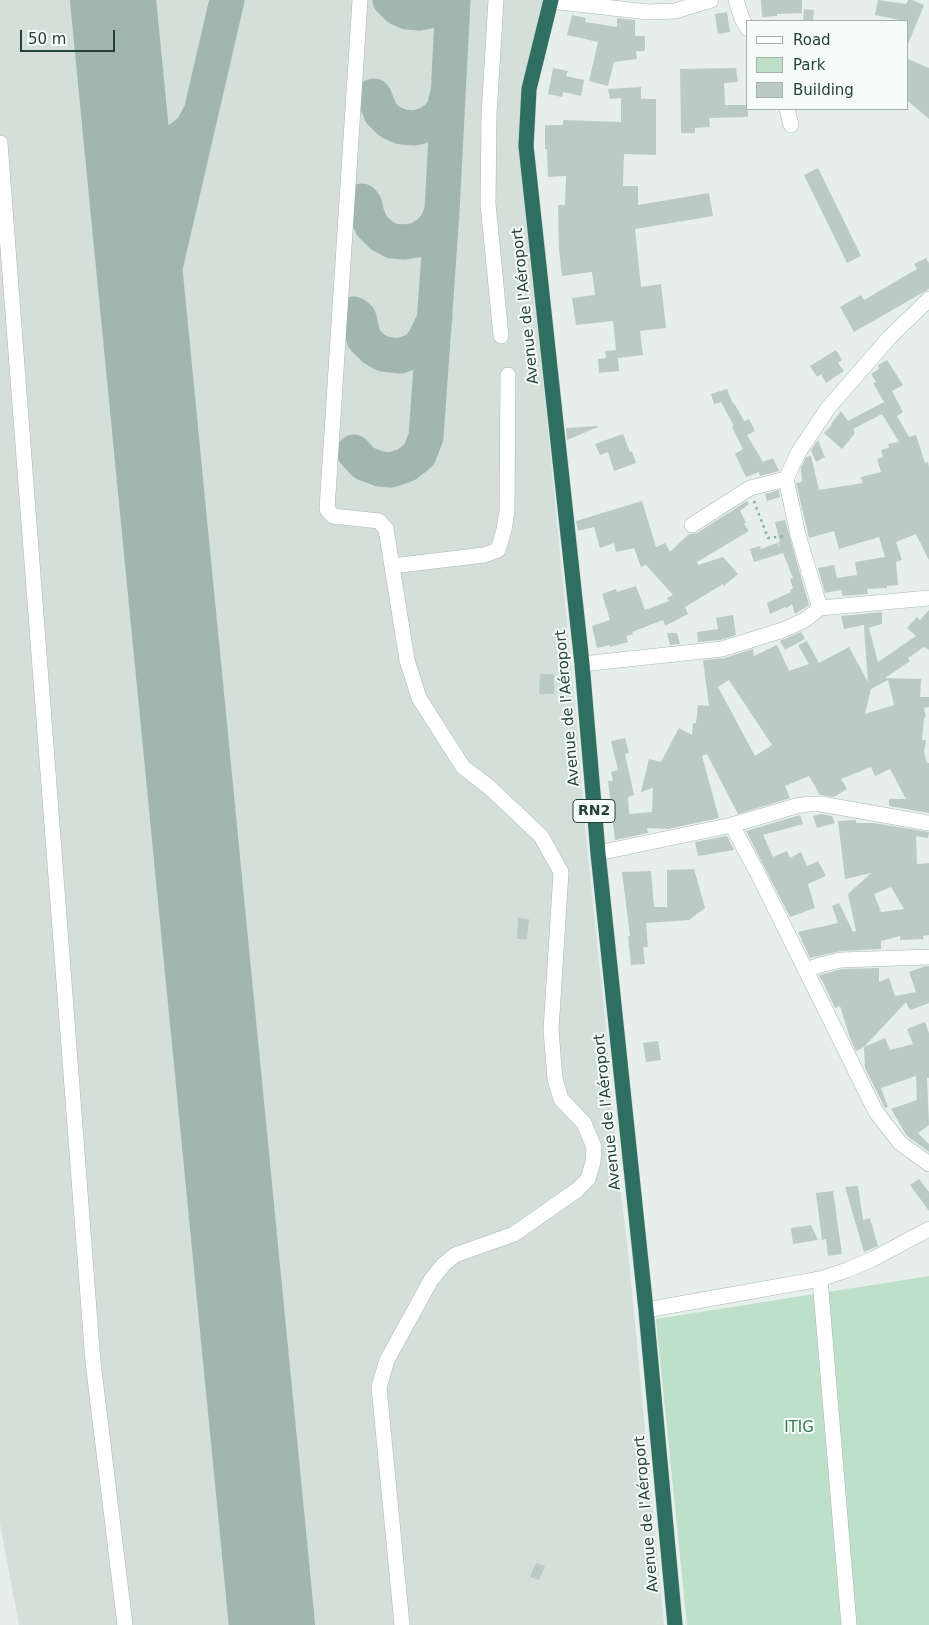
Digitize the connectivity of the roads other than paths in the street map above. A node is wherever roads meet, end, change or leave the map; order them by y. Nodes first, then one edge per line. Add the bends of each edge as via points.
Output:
1 (360, 0) edge
2 (496, 0) edge
3 (551, 0) edge
4 (711, 0) edge
5 (736, 0) edge
6 (746, 26) edge
7 (787, 110) edge
8 (791, 125) dead end
9 (0, 143) edge
10 (929, 300) edge
11 (501, 336) dead end
12 (508, 375) dead end
13 (786, 479) junction
14 (692, 525) dead end
15 (392, 566) junction
16 (929, 598) edge
17 (820, 608) junction
18 (582, 664) junction
19 (929, 823) edge
20 (732, 825) junction
21 (598, 853) junction
22 (929, 957) edge
23 (806, 970) junction
24 (929, 1164) edge
25 (929, 1229) edge
26 (820, 1279) junction
27 (646, 1310) junction
28 (125, 1625) edge
29 (402, 1625) edge
30 (675, 1625) edge
31 (849, 1625) edge

1 - 15 street via 327,509 333,516 379,521 386,529
2 - 11 street via 488,204
3 - 4 street via 648,12 675,11
3 - 18 highway, Avenue de l'Aéroport / RN2 via 529,89 526,146
5 - 6 street
7 - 8 street
9 - 28 street via 93,1362
10 - 13 street via 889,338 828,408 798,453
12 - 15 street via 508,511 498,550 484,555
13 - 14 street via 750,488
13 - 17 street
15 - 29 street via 406,660 419,698 463,767 541,836 561,872 551,1030 555,1079 562,1099 584,1123 594,1147 588,1179 576,1190 514,1234 455,1255 444,1264 431,1280 387,1360 379,1387
16 - 17 street
17 - 18 street via 805,620 783,630 722,649
18 - 21 highway, Avenue de l'Aéroport / RN2
19 - 20 street via 809,804
20 - 21 street
20 - 23 street
21 - 27 highway, Avenue de l'Aéroport / RN2
22 - 23 street via 841,960
23 - 24 street via 876,1112 900,1143
25 - 26 street via 873,1259
26 - 27 street
26 - 31 street
27 - 30 highway, Avenue de l'Aéroport / RN2

